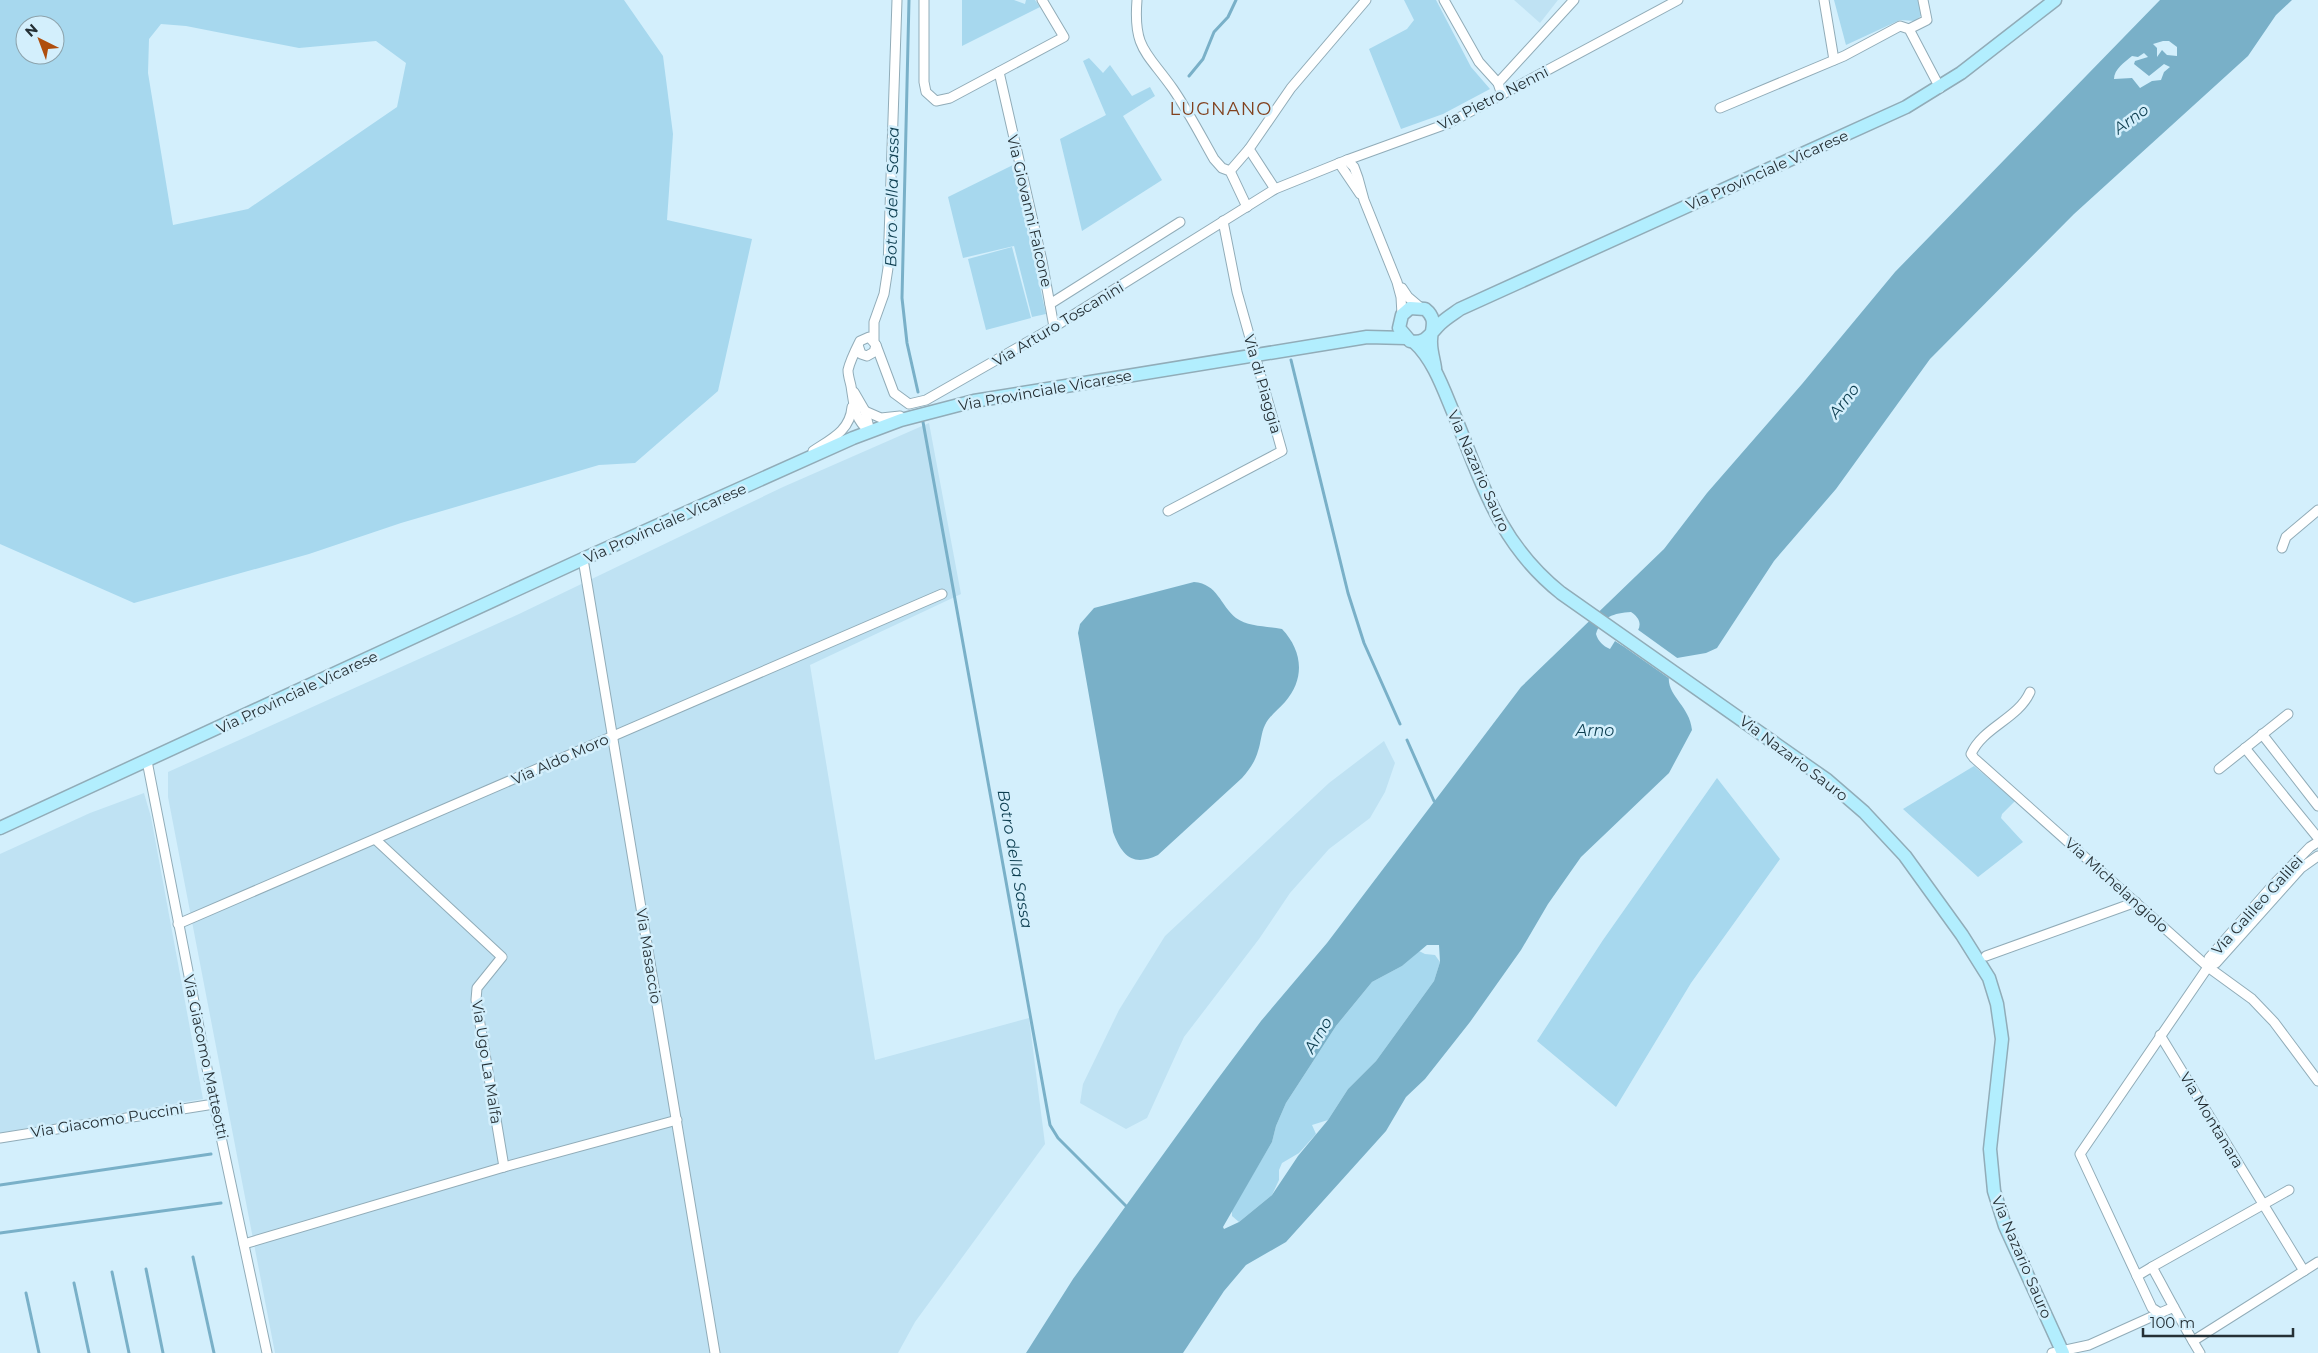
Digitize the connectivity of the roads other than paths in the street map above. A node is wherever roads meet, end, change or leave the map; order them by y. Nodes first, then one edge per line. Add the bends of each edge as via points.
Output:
1 (897, 0) edge
2 (924, 0) edge
3 (1042, 0) edge
4 (1137, 0) edge
5 (1366, 0) edge
6 (1444, 0) edge
7 (1574, 0) edge
8 (1678, 0) edge
9 (1824, 0) edge
10 (1923, 0) edge
11 (2055, 0) edge
12 (1909, 29) junction
13 (1834, 60) junction
14 (999, 72) junction
15 (1498, 83) junction
16 (1940, 88) junction
17 (1502, 95) junction
18 (1720, 108) dead end
19 (1249, 149) junction
20 (1366, 153) junction
21 (1343, 162) junction
22 (1230, 171) junction
23 (1358, 178) junction
24 (1275, 189) junction
25 (1364, 200) junction
26 (1247, 207) junction
27 (1223, 221) junction
28 (1180, 222) dead end
29 (1397, 282) junction
30 (1050, 304) junction
31 (1460, 309) junction
32 (1425, 310) junction
33 (1401, 317) junction
34 (874, 322) junction
35 (1054, 327) junction
36 (1432, 333) junction
37 (1367, 336) junction
38 (1410, 340) junction
39 (861, 341) junction
40 (875, 343) junction
41 (1254, 355) junction
42 (866, 356) junction
43 (851, 363) junction
44 (881, 363) junction
45 (1437, 376) junction
46 (850, 385) junction
47 (852, 404) junction
48 (935, 410) junction
49 (866, 411) junction
50 (870, 432) junction
51 (793, 465) junction
52 (2318, 510) edge
53 (1168, 511) dead end
54 (2282, 548) dead end
55 (583, 559) junction
56 (942, 594) dead end
57 (2030, 692) dead end
58 (2288, 714) dead end
59 (2262, 734) junction
60 (612, 736) junction
61 (2245, 748) junction
62 (147, 761) junction
63 (2219, 769) dead end
64 (2318, 806) edge
65 (0, 828) edge
66 (2318, 838) edge
67 (376, 840) junction
68 (2318, 842) edge
69 (2318, 856) edge
70 (2136, 902) junction
71 (178, 924) junction
72 (1986, 956) dead end
73 (2208, 967) junction
74 (2160, 1035) junction
75 (2318, 1081) edge
76 (214, 1104) junction
77 (676, 1120) junction
78 (0, 1138) edge
79 (504, 1167) junction
80 (2289, 1190) dead end
81 (2263, 1206) junction
82 (244, 1244) junction
83 (2318, 1262) edge
84 (2152, 1267) junction
85 (2304, 1271) junction
86 (2136, 1276) junction
87 (2174, 1307) junction
88 (2160, 1313) junction
89 (2193, 1342) junction
90 (2058, 1352) edge
91 (267, 1353) edge
92 (715, 1353) edge
93 (2200, 1353) edge

1 - 34 street via 888,268 884,294
2 - 14 street via 924,82 930,97 936,101 950,98
3 - 14 street via 1064,37
4 - 22 street via 1135,24 1142,47 1173,90 1214,159
5 - 19 street via 1291,88
6 - 15 street via 1479,62
7 - 15 street
8 - 17 street, Via Pietro Nenni
9 - 13 street
10 - 12 street via 1927,20
11 - 16 main road, Via Provinciale Vicarese
12 - 13 street via 1895,28
12 - 16 street
13 - 18 street
14 - 30 street, Via Giovanni Falcone
15 - 17 street
16 - 31 main road, Via Provinciale Vicarese via 1906,107
17 - 20 street, Via Pietro Nenni via 1449,123
19 - 22 street
19 - 24 street
20 - 21 street, Via Pietro Nenni
20 - 23 street
21 - 23 street via 1354,167
21 - 24 street, Via Pietro Nenni
21 - 25 street
22 - 26 street
23 - 25 street
24 - 26 street, Via Pietro Nenni
25 - 29 street
26 - 27 street, Via Arturo Toscanini
27 - 35 street, Via Arturo Toscanini
27 - 41 street, Via di Piaggia via 1236,292
28 - 30 street
29 - 32 street via 1408,297
29 - 33 street
30 - 35 street, Via Giovanni Falcone
31 - 32 main road, Via Provinciale Vicarese
31 - 36 main road, Via Provinciale Vicarese
32 - 33 main road via 1410,308
32 - 36 main road via 1434,324
33 - 37 main road, Via Provinciale Vicarese
33 - 38 main road via 1400,328
34 - 39 street
34 - 40 street
35 - 44 street, Via Arturo Toscanini via 936,396 914,404 905,402 894,393
36 - 38 main road via 1423,341
36 - 45 main road, Via Nazario Sauro
37 - 38 main road, Via Provinciale Vicarese
37 - 41 main road, Via Provinciale Vicarese
38 - 45 main road, Via Nazario Sauro
39 - 40 street via 869,337
39 - 42 street via 859,351
39 - 43 street
40 - 42 street via 874,352
40 - 44 street
41 - 48 main road, Via Provinciale Vicarese
41 - 53 street, Via di Piaggia via 1282,451
42 - 43 street
42 - 44 street
43 - 46 street via 848,371
45 - 90 main road, Via Nazario Sauro via 1504,530 1530,566 1561,593 1827,780 1882,831 1918,873 1986,970 1997,1004 2002,1038 1990,1149 1994,1191 2005,1226
46 - 47 street
46 - 49 street
47 - 50 street via 858,420
47 - 51 street via 851,416 843,431
48 - 49 street via 886,418
48 - 50 main road, Via Provinciale Vicarese
49 - 50 street
50 - 51 main road, Via Provinciale Vicarese
51 - 55 main road, Via Provinciale Vicarese
52 - 54 street via 2286,537
55 - 60 street, Via Masaccio
55 - 62 main road, Via Provinciale Vicarese
56 - 60 street, Via Aldo Moro
57 - 70 street, Via Michelangiolo via 2023,704 1980,741 1972,754
58 - 59 street
59 - 61 street
59 - 64 street
60 - 67 street, Via Aldo Moro
60 - 77 street, Via Masaccio
61 - 63 street
61 - 66 street
62 - 65 main road, Via Provinciale Vicarese
62 - 71 street, Via Giacomo Matteotti
67 - 71 street, Via Aldo Moro
67 - 79 street, Via Ugo La Malfa via 502,957 478,988 476,1000
68 - 73 street, Via Galileo Galilei via 2310,846 2266,893 2209,958
69 - 73 street, Via Galileo Galilei via 2301,868 2216,963
70 - 72 street
70 - 73 street, Via Michelangiolo
71 - 76 street, Via Giacomo Matteotti
73 - 74 street
73 - 75 street, Via Michelangiolo via 2252,999 2274,1022
74 - 81 street, Via Montanara
74 - 86 street via 2080,1154
76 - 78 street, Via Giacomo Puccini
76 - 82 street, Via Giacomo Matteotti
77 - 79 street
77 - 92 street, Via Masaccio
79 - 82 street
80 - 81 street
81 - 84 street
81 - 85 street, Via Montanara
82 - 91 street, Via Giacomo Matteotti
83 - 85 street
84 - 86 street
84 - 87 street
85 - 89 street
86 - 88 street via 2152,1308
87 - 88 street
87 - 89 street
88 - 90 street via 2089,1345
89 - 93 street

